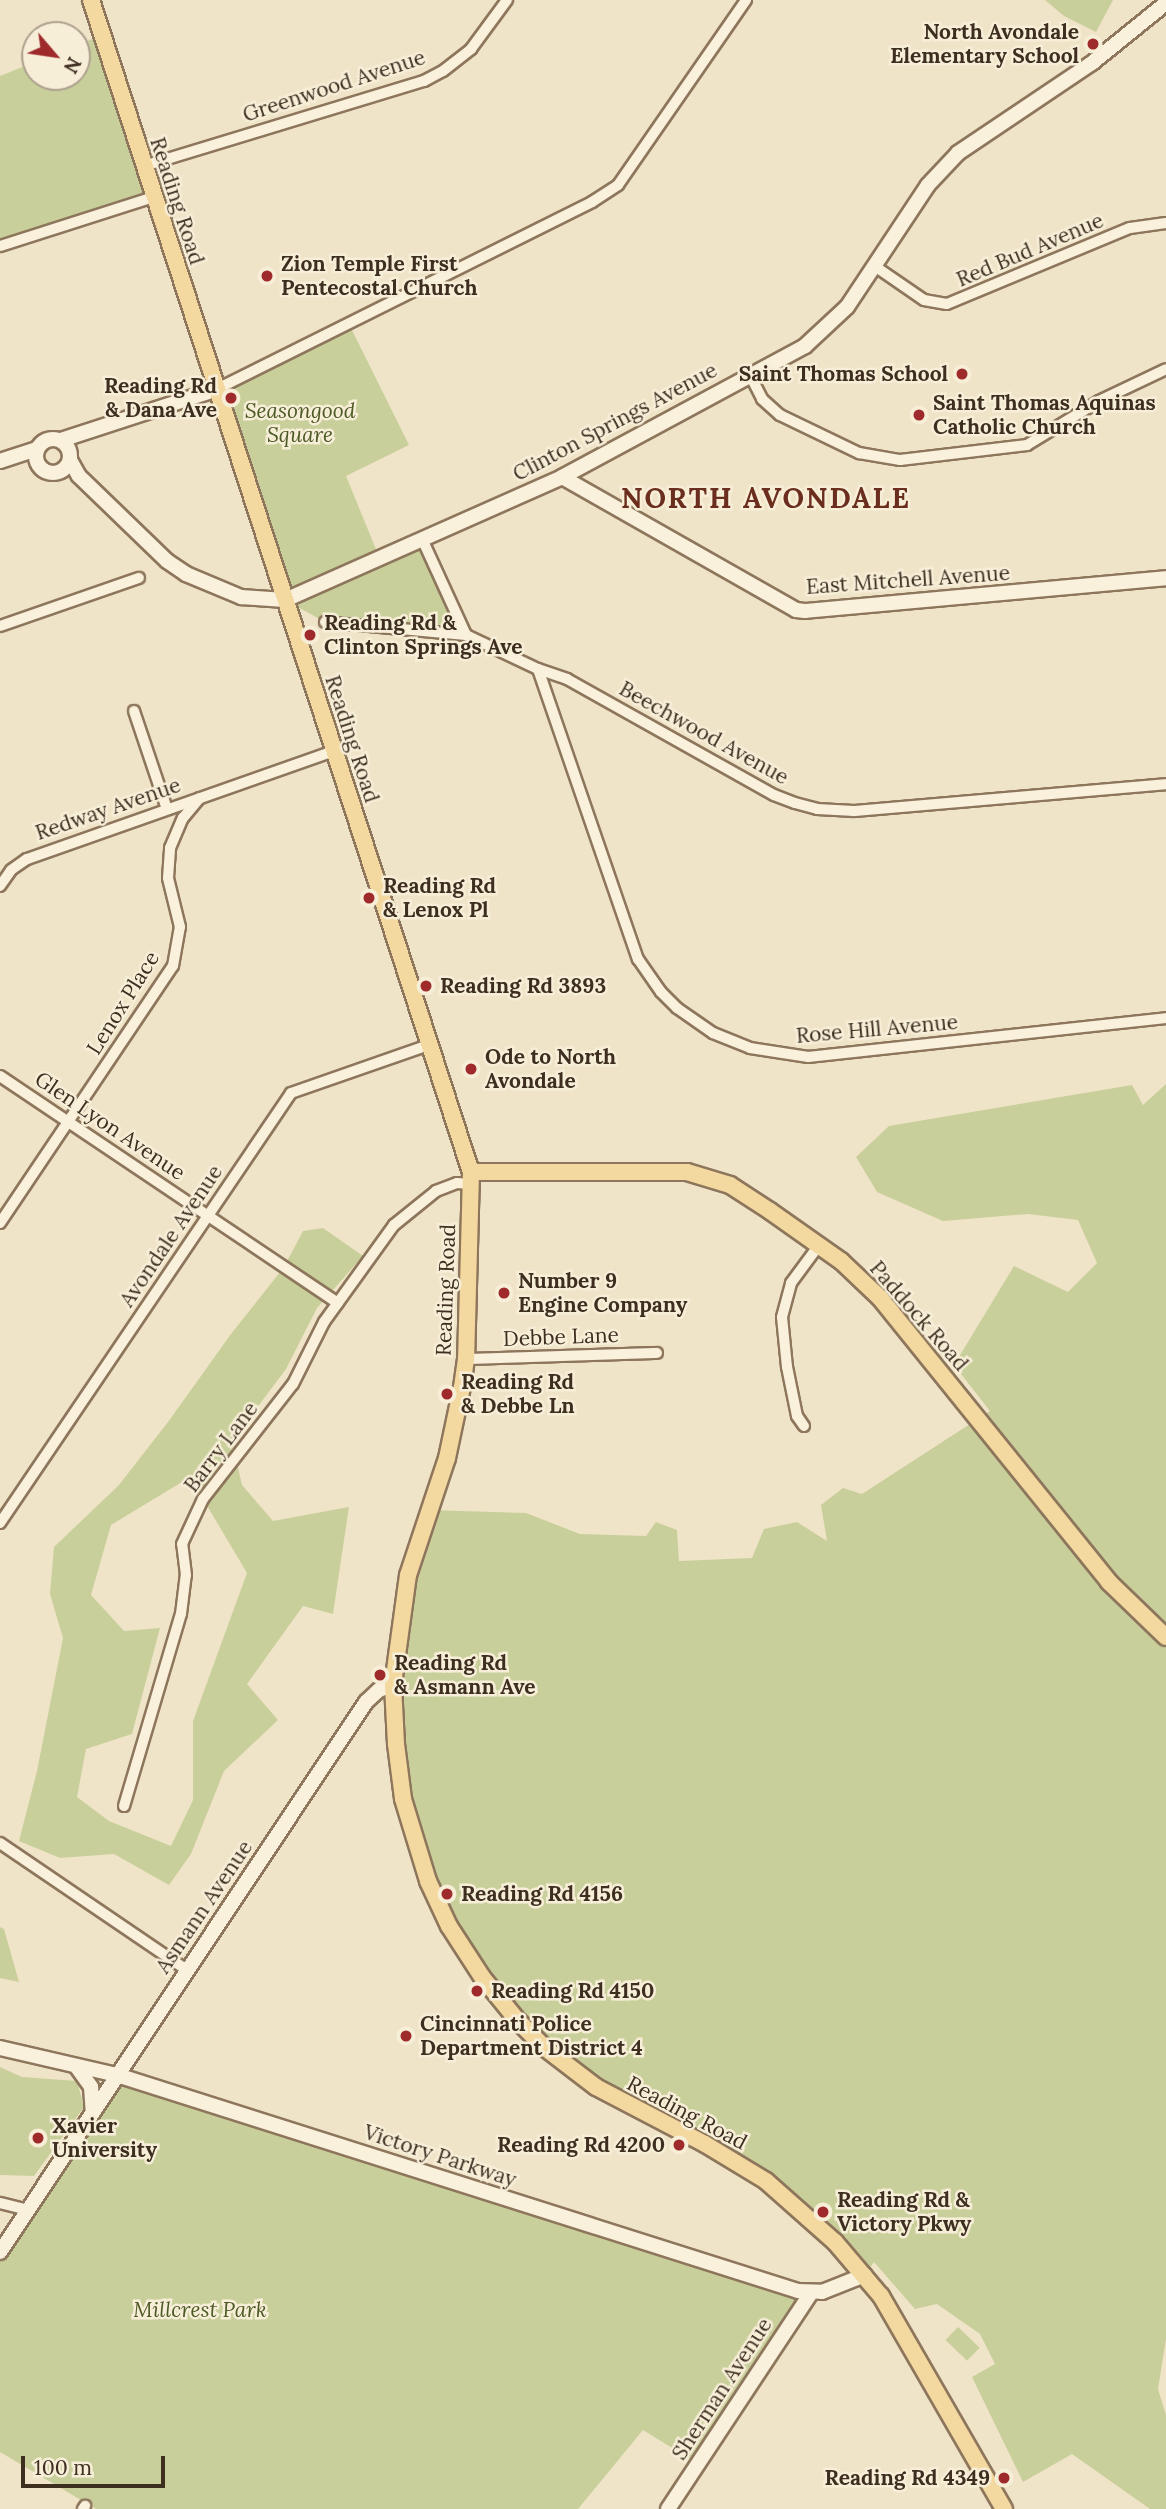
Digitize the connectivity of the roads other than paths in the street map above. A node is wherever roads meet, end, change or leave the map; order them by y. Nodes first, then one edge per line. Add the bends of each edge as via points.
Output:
1 (91, 0) edge
2 (507, 0) edge
3 (746, 0) edge
4 (1166, 3) edge
5 (144, 166) junction
6 (154, 197) junction
7 (1166, 223) edge
8 (0, 246) edge
9 (876, 268) junction
10 (1166, 369) edge
11 (750, 375) junction
12 (215, 390) junction
13 (88, 432) junction
14 (61, 440) junction
15 (37, 449) junction
16 (15, 456) junction
17 (0, 461) edge
18 (67, 461) junction
19 (37, 464) junction
20 (562, 477) junction
21 (423, 541) junction
22 (139, 578) dead end
23 (1166, 578) edge
24 (285, 600) junction
25 (325, 622) dead end
26 (0, 626) edge
27 (466, 635) junction
28 (538, 669) junction
29 (134, 711) dead end
30 (333, 751) junction
31 (1166, 784) edge
32 (200, 798) junction
33 (167, 810) junction
34 (0, 886) edge
35 (1166, 1018) edge
36 (429, 1045) junction
37 (0, 1076) edge
38 (69, 1121) junction
39 (471, 1178) junction
40 (208, 1215) junction
41 (0, 1223) edge
42 (819, 1245) junction
43 (338, 1303) junction
44 (657, 1353) dead end
45 (466, 1359) junction
46 (804, 1426) dead end
47 (0, 1523) edge
48 (1166, 1637) edge
49 (393, 1685) junction
50 (124, 1806) dead end
51 (0, 1843) edge
52 (187, 1970) junction
53 (0, 2048) edge
54 (76, 2066) junction
55 (117, 2076) junction
56 (93, 2113) junction
57 (0, 2203) edge
58 (29, 2210) junction
59 (0, 2252) edge
60 (865, 2275) junction
61 (811, 2293) junction
62 (668, 2509) edge
63 (1004, 2509) edge

1 - 5 main road, Reading Road
2 - 5 street, Greenwood Avenue via 471,49 424,81
3 - 12 street via 618,185
4 - 9 street, Clinton Springs Avenue via 1091,63 958,153 928,185
5 - 6 main road, Reading Road
6 - 8 street
6 - 12 main road, Reading Road
7 - 9 street, Red Bud Avenue via 1130,228 947,304 924,300
9 - 11 street, Clinton Springs Avenue via 819,335
10 - 11 street via 1099,401 1027,445 900,460 859,453 780,415 762,399
11 - 20 street, Clinton Springs Avenue
12 - 13 street
12 - 24 main road, Reading Road
13 - 14 street
13 - 18 street
14 - 15 street via 49,438
14 - 18 street
15 - 16 street
15 - 19 street
16 - 17 street
16 - 19 street
18 - 19 street via 51,473
18 - 24 street, Clinton Springs Avenue via 167,561 186,574 241,597
20 - 21 street, Clinton Springs Avenue
20 - 23 street, East Mitchell Avenue via 796,610
21 - 24 street, Clinton Springs Avenue
21 - 27 street
22 - 26 street
24 - 30 main road, Reading Road
25 - 27 street
27 - 28 street, Beechwood Avenue
28 - 31 street, Beechwood Avenue via 567,679 774,795 817,809 854,810
28 - 35 street, Rose Hill Avenue via 638,958 661,992 713,1033 750,1048 807,1057
29 - 33 street
30 - 32 street
30 - 36 main road, Reading Road
32 - 33 street, Redway Avenue
32 - 38 street, Lenox Place via 183,818 170,848 168,878 180,927 173,966
33 - 34 street, Redway Avenue via 27,859 11,870
36 - 39 main road, Reading Road
36 - 40 street, Avondale Avenue via 291,1093
37 - 38 street, Glen Lyon Avenue
38 - 40 street, Glen Lyon Avenue
38 - 41 street, Lenox Place
39 - 42 main road, Paddock Road via 699,1174 730,1185
39 - 43 street, Barry Lane via 424,1198 407,1212
39 - 45 main road, Reading Road
40 - 43 street, Glen Lyon Avenue
40 - 47 street, Avondale Avenue
42 - 46 street via 791,1283 782,1317 787,1367 797,1416
42 - 48 main road, Paddock Road via 880,1298 1109,1583
43 - 50 street, Barry Lane via 315,1336 292,1384 203,1499 182,1544 186,1575 181,1614
44 - 45 street, Debbe Lane
45 - 49 main road, Reading Road via 447,1458 408,1576
49 - 52 street, Asmann Avenue via 366,1702
49 - 60 main road, Reading Road via 399,1773 412,1836 438,1905 482,1977 518,2021 569,2068 766,2181 804,2211
51 - 52 street
52 - 55 street, Asmann Avenue
53 - 54 street, Victory Parkway
54 - 55 street, Victory Parkway
54 - 56 street via 91,2087
55 - 56 street, Asmann Avenue
55 - 61 street, Victory Parkway
56 - 58 street, Asmann Avenue
57 - 58 street
58 - 59 street, Asmann Avenue
60 - 61 street
60 - 63 main road, Reading Road via 933,2382
61 - 62 street, Sherman Avenue

